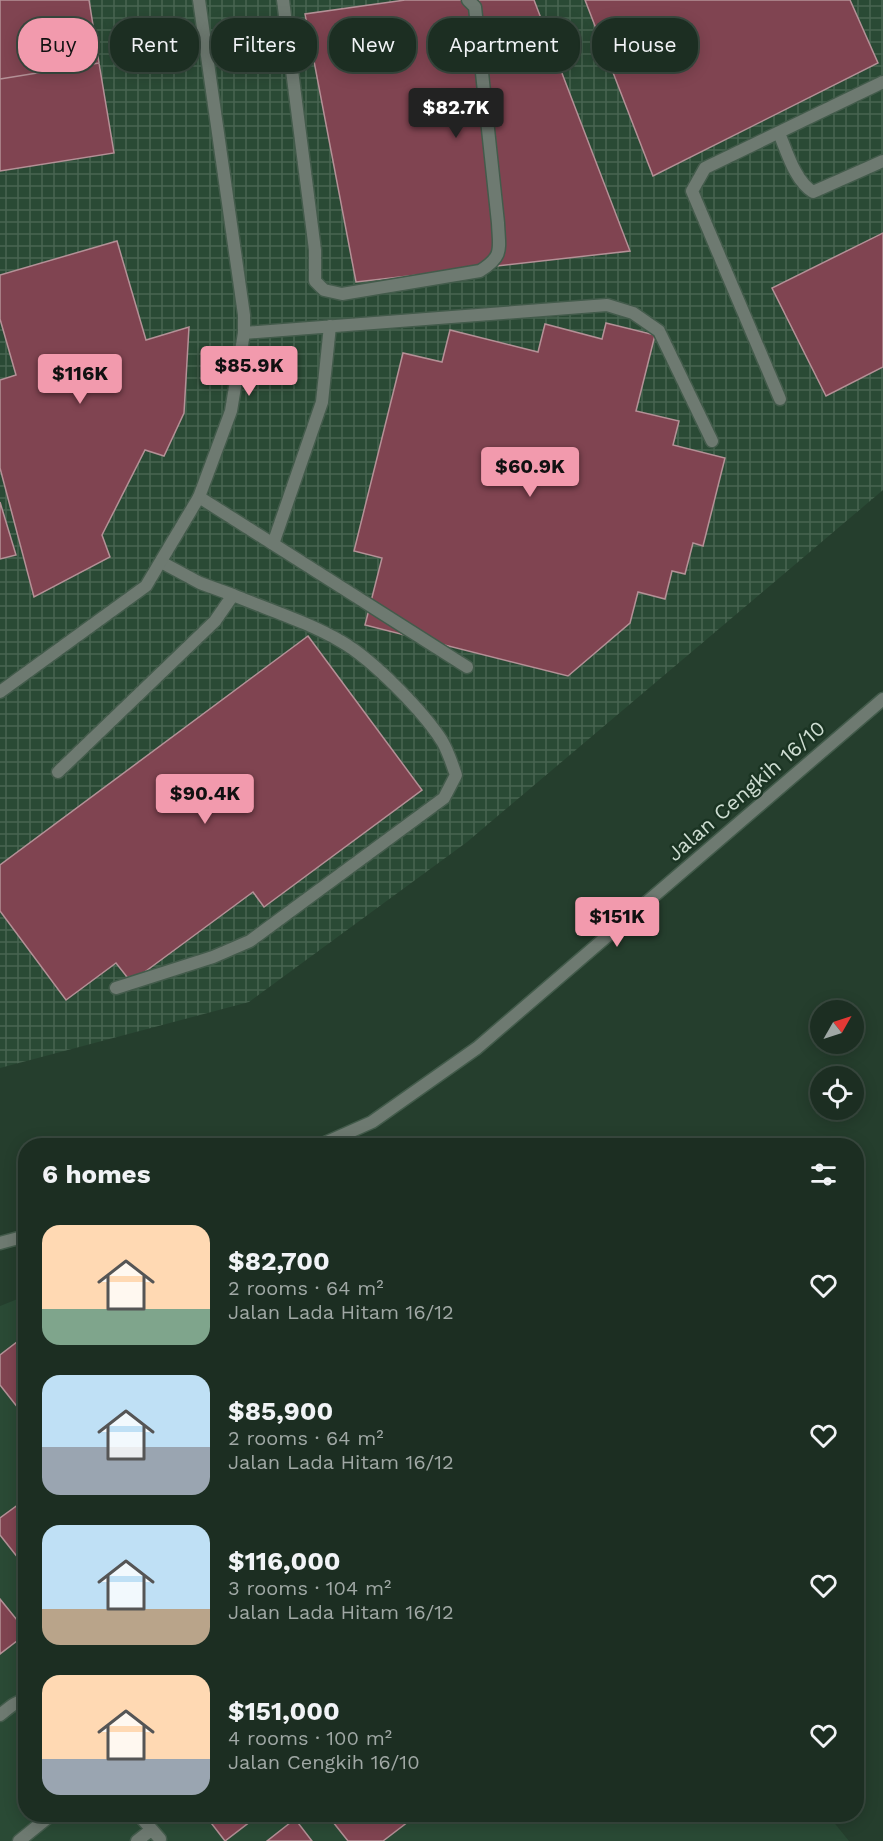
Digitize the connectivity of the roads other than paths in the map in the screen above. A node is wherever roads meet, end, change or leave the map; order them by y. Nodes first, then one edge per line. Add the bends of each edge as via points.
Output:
1 (199, 0) edge
2 (283, 0) edge
3 (468, 0) edge
4 (883, 82) edge
5 (779, 133) junction
6 (883, 161) edge
7 (330, 326) junction
8 (244, 333) junction
9 (780, 399) dead end
10 (712, 441) dead end
11 (199, 497) junction
12 (273, 544) junction
13 (161, 562) junction
14 (233, 595) junction
15 (467, 667) dead end
16 (0, 692) edge
17 (883, 699) edge
18 (58, 772) dead end
19 (116, 988) dead end
20 (336, 1138) edge
21 (18, 1238) edge
22 (0, 1243) edge
23 (18, 1702) edge
24 (0, 1715) edge
25 (42, 1822) edge
26 (145, 1822) edge
27 (19, 1841) edge
28 (137, 1841) edge

1 - 8 street
2 - 3 street via 315,250 315,280 324,290 342,294 480,271 494,263 499,249 498,223 475,7
4 - 5 street
5 - 6 street via 800,179 813,192
5 - 9 street via 705,168 692,191
7 - 8 street
7 - 10 street via 607,305 633,313 659,331
7 - 12 street via 322,402
8 - 11 street via 231,411
11 - 12 street
11 - 13 street
12 - 15 street
13 - 14 street
13 - 16 street via 146,586
14 - 18 street via 215,621
14 - 19 street via 343,642 377,669 425,716 443,743 456,775 444,798 250,941
17 - 20 street, Jalan Cengkih 16/10 via 477,1048 372,1122
21 - 22 street
23 - 24 street
25 - 27 street
26 - 28 street via 155,1834

